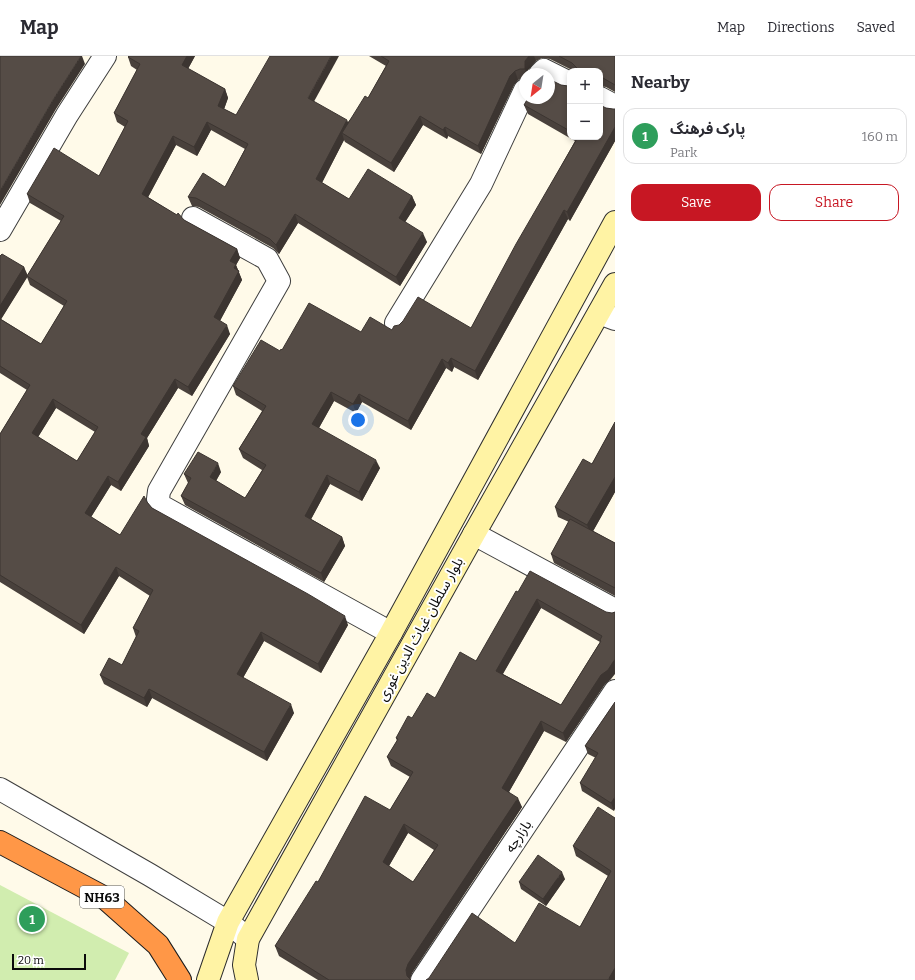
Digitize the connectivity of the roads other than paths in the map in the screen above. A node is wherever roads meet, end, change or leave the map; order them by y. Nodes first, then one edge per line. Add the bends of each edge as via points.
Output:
1 (105, 56) edge
2 (555, 76) edge
3 (567, 82) edge
4 (603, 100) edge
5 (519, 103) edge
6 (615, 106) edge
7 (193, 218) dead end
8 (615, 222) edge
9 (0, 230) edge
10 (615, 284) edge
11 (607, 316) edge
12 (396, 323) dead end
13 (474, 534) junction
14 (615, 610) edge
15 (391, 633) junction
16 (615, 691) edge
17 (0, 789) edge
18 (0, 842) edge
19 (228, 922) junction
20 (248, 939) junction
21 (180, 980) edge
22 (208, 980) edge
23 (247, 980) edge
24 (422, 980) edge

1 - 9 street via 67,115
2 - 3 street
4 - 6 street
5 - 12 street via 481,184
7 - 15 street via 267,259 280,281 159,491 158,499 161,506
8 - 15 street
10 - 11 street, بلوار سلطان غیاث الدین غوری
11 - 13 street, بلوار سلطان غیاث الدین غوری
13 - 14 street
13 - 20 street, بلوار سلطان غیاث الدین غوری
15 - 19 street
16 - 24 street, بازارچه
17 - 19 street
18 - 21 highway, NH63 via 105,898 158,945
19 - 20 street
19 - 22 street
20 - 23 street, بلوار سلطان غیاث الدین غوری via 244,965

